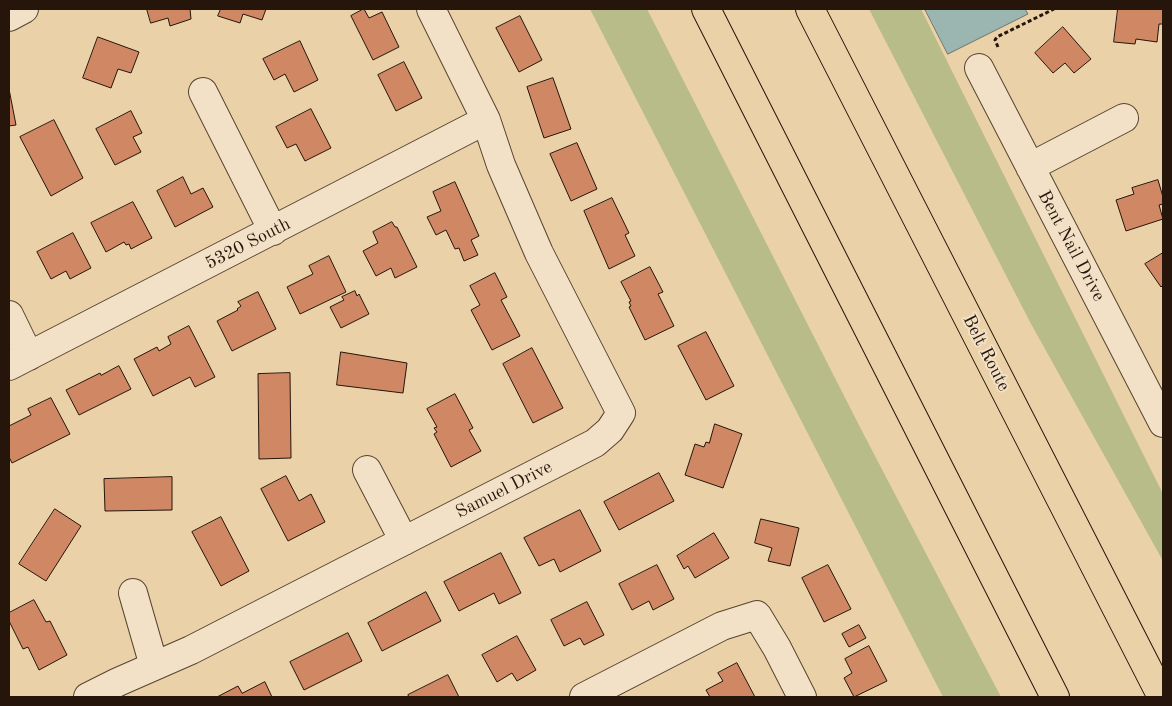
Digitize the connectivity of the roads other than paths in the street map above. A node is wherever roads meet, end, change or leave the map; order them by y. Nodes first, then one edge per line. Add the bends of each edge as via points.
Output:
1 (24, 9) edge
2 (431, 9) edge
3 (706, 9) edge
4 (810, 9) edge
5 (9, 17) edge
6 (979, 68) dead end
7 (203, 92) dead end
8 (1124, 118) dead end
9 (486, 120) junction
10 (1030, 168) junction
11 (273, 231) junction
12 (9, 315) edge
13 (19, 361) edge
14 (1153, 380) edge
15 (1163, 423) edge
16 (367, 470) dead end
17 (404, 541) junction
18 (133, 593) dead end
19 (154, 666) junction
20 (88, 697) edge
21 (584, 697) edge
22 (802, 697) edge
23 (1055, 697) edge
24 (1162, 697) edge

1 - 5 street
2 - 9 street
3 - 23 highway
4 - 24 highway, Belt Route
6 - 10 street, Bent Nail Drive
7 - 11 street
8 - 10 street
9 - 11 street, 5320 South
9 - 17 street, Samuel Drive via 501,165 539,253 621,413 610,430 595,443
10 - 14 street, Bent Nail Drive
11 - 13 street, 5320 South
12 - 13 street
14 - 15 street, Bent Nail Drive
16 - 17 street
17 - 19 street, Samuel Drive
18 - 19 street
19 - 20 street, Samuel Drive
21 - 22 street via 722,626 757,615

